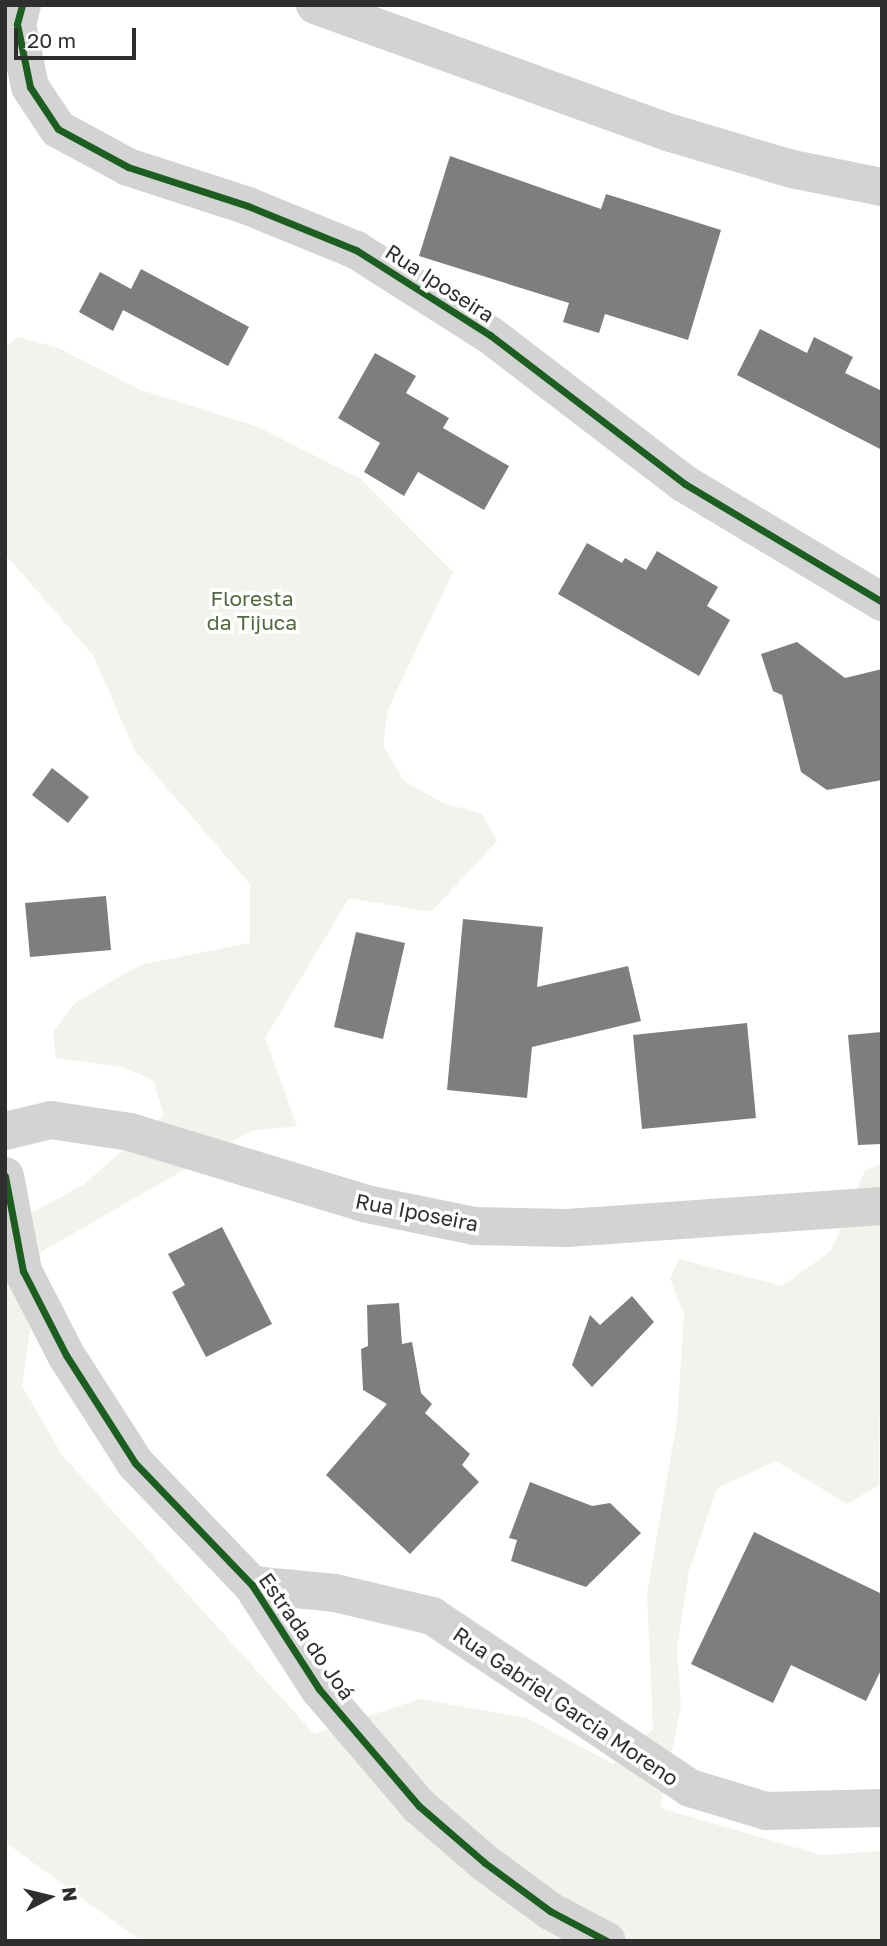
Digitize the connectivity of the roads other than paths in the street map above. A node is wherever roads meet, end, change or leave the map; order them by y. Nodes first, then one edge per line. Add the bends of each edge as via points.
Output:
1 (22, 5) edge
2 (315, 5) edge
3 (882, 187) edge
4 (882, 603) edge
5 (5, 1130) edge
6 (5, 1175) edge
7 (882, 1206) edge
8 (252, 1585) junction
9 (882, 1808) edge
10 (607, 1941) edge

1 - 4 street, Rua Iposeira via 17,24 30,87 58,129 128,167 248,206 356,250 490,335 685,484
2 - 3 street via 671,133 792,169
5 - 7 street, Rua Iposeira via 51,1120 130,1132 367,1204 474,1226 567,1228
6 - 8 street, Estrada do Joá via 23,1270 66,1355 135,1463
8 - 9 street, Rua Gabriel Garcia Moreno via 335,1593 432,1616 690,1788 766,1811
8 - 10 street, Estrada do Joá via 319,1689 419,1805 485,1863 550,1910

